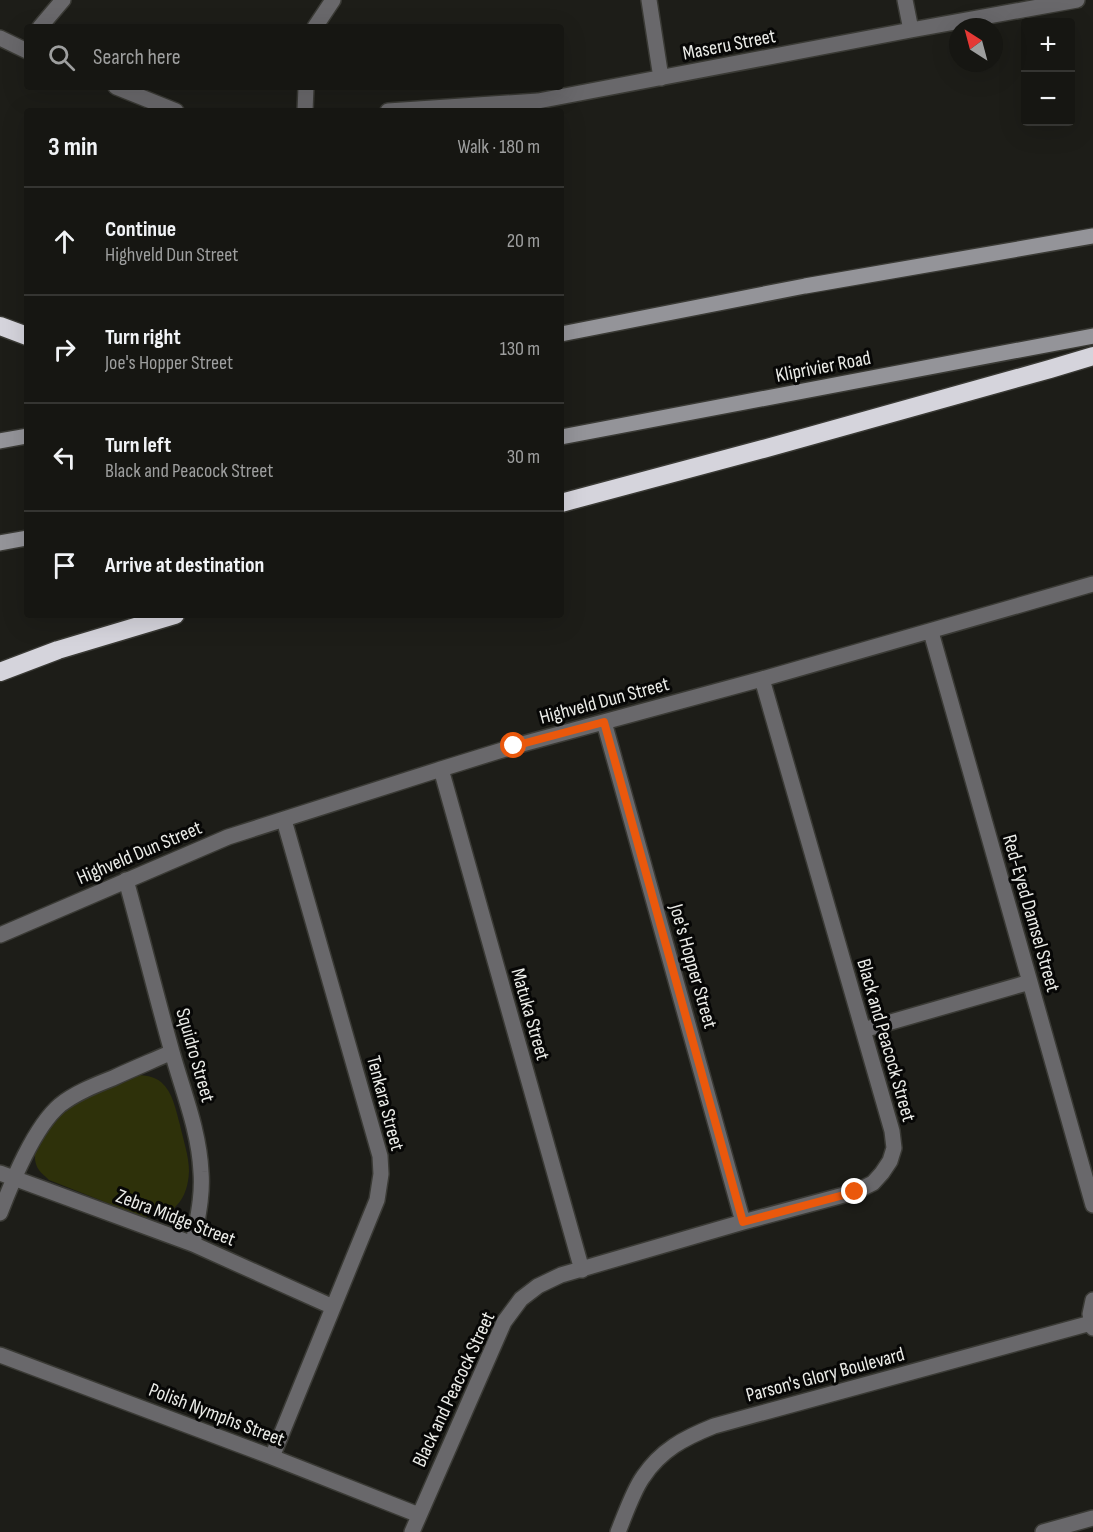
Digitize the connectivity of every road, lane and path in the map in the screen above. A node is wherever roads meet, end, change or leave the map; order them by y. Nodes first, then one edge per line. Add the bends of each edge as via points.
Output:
1 (63, 0) edge
2 (333, 0) edge
3 (649, 0) edge
4 (905, 0) edge
5 (1077, 0) edge
6 (43, 24) edge
7 (317, 24) edge
8 (911, 30) junction
9 (0, 38) edge
10 (24, 47) edge
11 (661, 78) junction
12 (124, 90) edge
13 (306, 90) edge
14 (168, 108) edge
15 (305, 108) edge
16 (433, 108) edge
17 (1093, 236) edge
18 (0, 326) edge
19 (564, 333) edge
20 (24, 335) edge
21 (1093, 336) edge
22 (1093, 356) edge
23 (564, 436) edge
24 (24, 437) edge
25 (0, 441) edge
26 (564, 502) edge
27 (24, 539) edge
28 (0, 543) edge
29 (1093, 586) edge
30 (165, 618) edge
31 (931, 632) junction
32 (0, 672) edge
33 (762, 679) junction
34 (604, 722) junction
35 (441, 769) junction
36 (284, 820) junction
37 (126, 880) junction
38 (0, 935) edge
39 (1030, 982) junction
40 (863, 1030) junction
41 (172, 1052) junction
42 (7, 1176) edge
43 (1090, 1187) edge
44 (1093, 1205) edge
45 (0, 1213) edge
46 (743, 1222) junction
47 (192, 1244) junction
48 (582, 1270) junction
49 (1093, 1300) edge
50 (333, 1307) junction
51 (1092, 1325) edge
52 (0, 1355) edge
53 (272, 1457) junction
54 (418, 1515) junction
55 (1093, 1518) edge
56 (412, 1532) edge
57 (618, 1532) edge
58 (1043, 1532) edge

1 - 6 street
2 - 7 street
3 - 11 street
4 - 8 street
5 - 8 street, Maseru Street
8 - 11 street, Maseru Street
9 - 10 street
11 - 16 street, Maseru Street via 538,101
12 - 14 street
13 - 15 street
17 - 19 main road
18 - 20 highway
21 - 23 main road, Kliprivier Road
22 - 26 highway
24 - 25 main road
27 - 28 main road
29 - 31 street, Highveld Dun Street
30 - 32 highway
31 - 33 street, Highveld Dun Street
31 - 39 street, Red-Eyed Damsel Street
33 - 34 street, Highveld Dun Street
33 - 40 street, Black and Peacock Street
34 - 35 street, Highveld Dun Street
34 - 46 street, Joe's Hopper Street
35 - 36 street, Highveld Dun Street
35 - 48 street, Matuka Street
36 - 37 street, Highveld Dun Street via 228,837
36 - 50 street, Tenkara Street via 380,1156 377,1200
37 - 38 street, Highveld Dun Street
37 - 41 street, Squidro Street
39 - 40 street
39 - 43 street, Red-Eyed Damsel Street
40 - 46 street, Black and Peacock Street via 892,1131 894,1148 890,1161 873,1183 855,1192
41 - 42 street via 82,1091 60,1105 45,1120
41 - 47 street, Squidro Street via 200,1154 201,1195
42 - 45 street
42 - 47 street, Zebra Midge Street
43 - 44 street, Red-Eyed Damsel Street
46 - 48 street, Black and Peacock Street
47 - 50 street, Zebra Midge Street
48 - 54 street, Black and Peacock Street via 538,1286 521,1299 504,1322
49 - 51 street
50 - 53 street, Tenkara Street
51 - 57 street, Parson's Glory Boulevard via 692,1435 658,1458 642,1478
52 - 53 street, Polish Nymphs Street
53 - 54 street, Polish Nymphs Street
54 - 56 street, Black and Peacock Street
55 - 58 street

